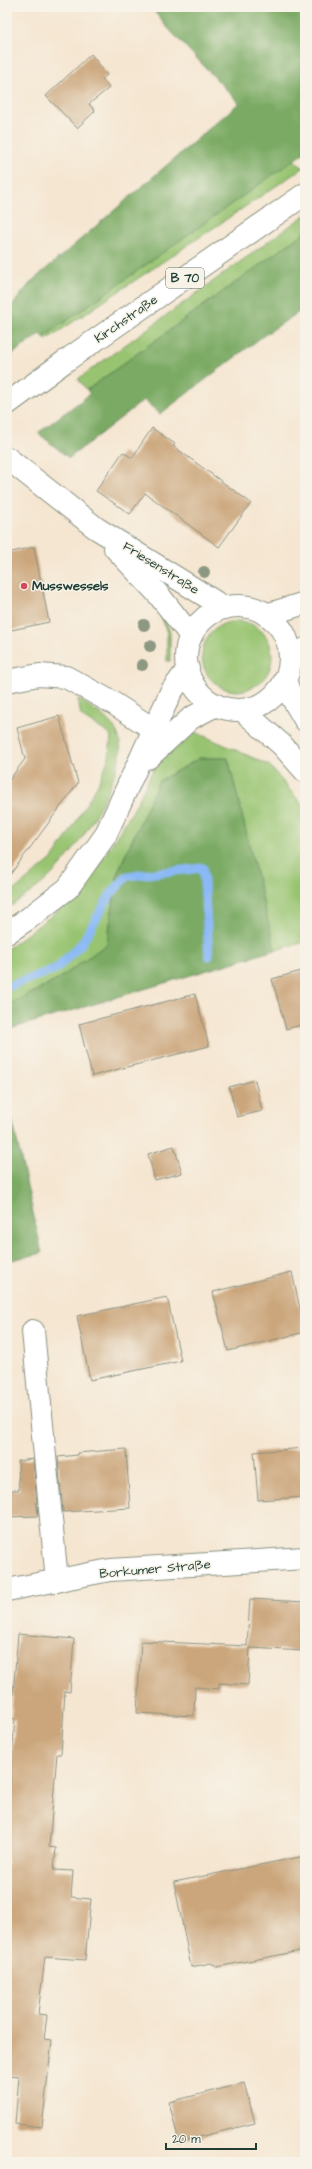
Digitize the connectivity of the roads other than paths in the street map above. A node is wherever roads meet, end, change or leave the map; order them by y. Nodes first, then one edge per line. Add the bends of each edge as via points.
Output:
1 (305, 194) edge
2 (7, 404) edge
3 (7, 458) edge
4 (96, 528) junction
5 (305, 603) edge
6 (224, 608) junction
7 (266, 615) junction
8 (191, 636) junction
9 (293, 663) edge
10 (188, 669) junction
11 (7, 681) edge
12 (216, 705) junction
13 (242, 710) junction
14 (305, 720) edge
15 (161, 734) junction
16 (305, 771) edge
17 (7, 933) edge
18 (33, 1331) dead end
19 (305, 1558) edge
20 (57, 1581) junction
21 (7, 1590) edge

1 - 2 main road, Kirchstraße / B 70
3 - 4 main road, Friesenstraße
4 - 6 main road, Friesenstraße
4 - 8 main road, Friesenstraße via 158,594
5 - 7 main road
6 - 7 main road via 239,606
6 - 8 main road via 199,624
7 - 9 main road via 285,635
8 - 10 main road
9 - 13 main road via 278,692 256,707
9 - 14 main road via 291,696
10 - 12 main road via 193,684 203,696
10 - 15 main road via 171,692
11 - 15 main road via 39,675 66,677
12 - 13 main road
12 - 15 main road
13 - 16 main road via 282,745
15 - 17 main road via 137,769 105,836 68,888
18 - 20 main road
19 - 20 main road, Borkumer Straße via 110,1570
20 - 21 main road, Borkumer Straße

